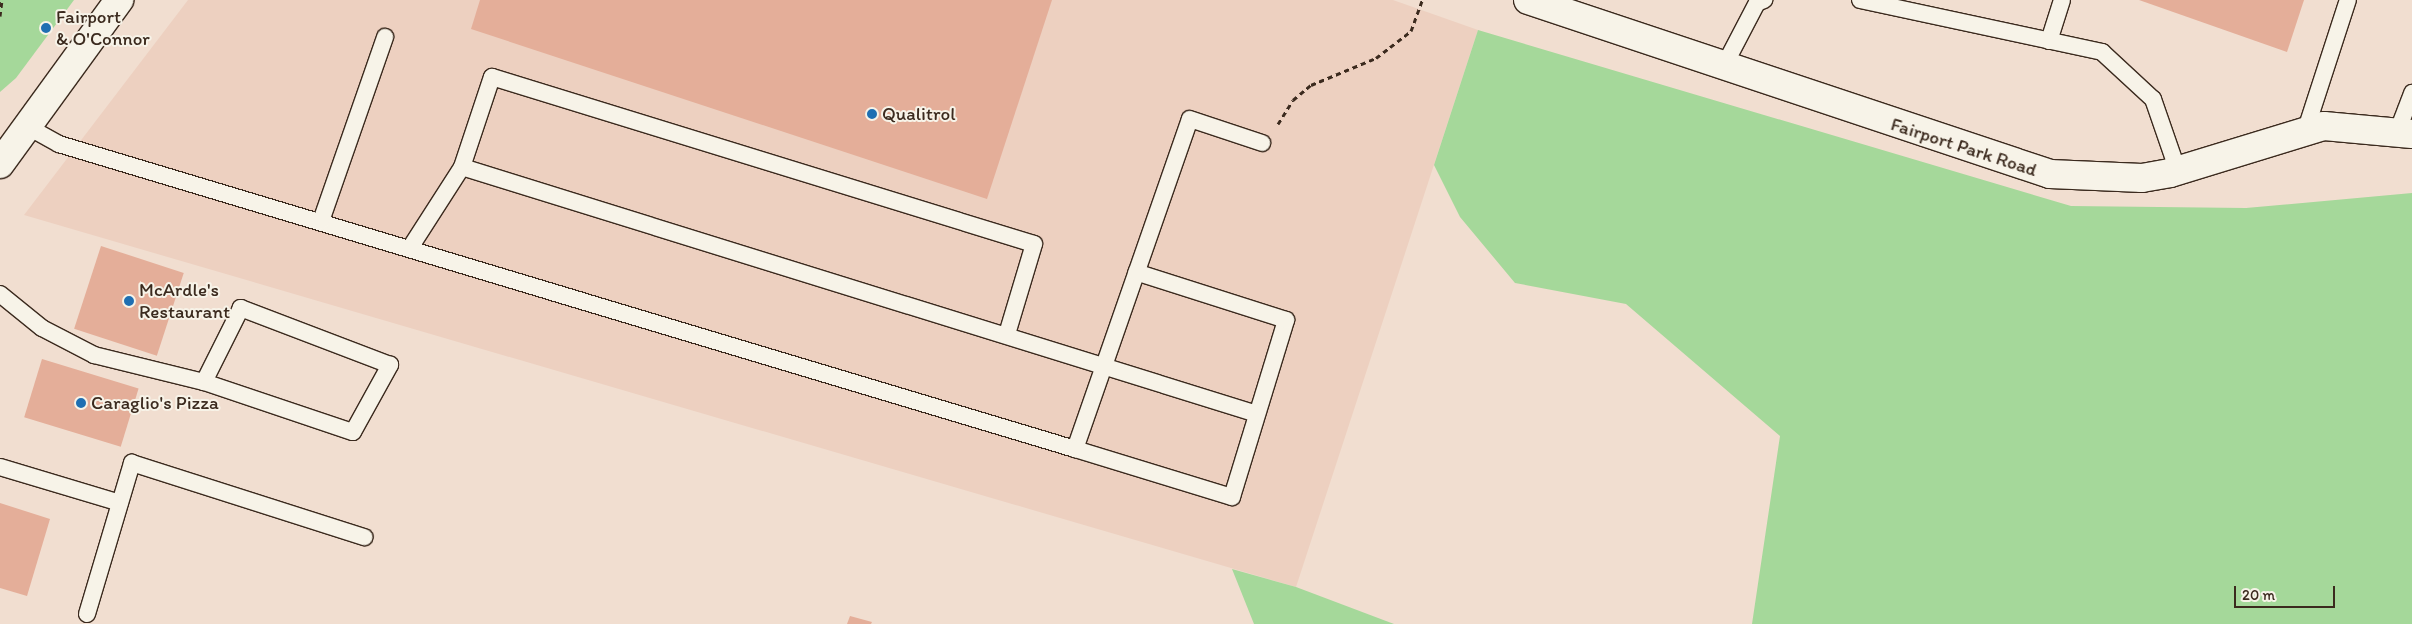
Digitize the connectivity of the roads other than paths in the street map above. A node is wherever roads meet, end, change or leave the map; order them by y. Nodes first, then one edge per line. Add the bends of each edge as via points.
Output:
1 (119, 0) edge
2 (1528, 0) edge
3 (1764, 0) edge
4 (1860, 0) edge
5 (2062, 0) edge
6 (2348, 0) edge
7 (385, 37) dead end
8 (2049, 41) junction
9 (1724, 66) junction
10 (2412, 93) edge
11 (28, 127) junction
12 (2305, 132) junction
13 (2405, 132) edge
14 (1262, 143) road end
15 (0, 164) edge
16 (462, 167) junction
17 (2178, 171) junction
18 (321, 221) junction
19 (410, 248) junction
20 (1136, 272) junction
21 (0, 294) edge
22 (1007, 334) junction
23 (1104, 364) junction
24 (204, 382) junction
25 (1257, 414) junction
26 (1075, 449) junction
27 (0, 467) edge
28 (120, 503) junction
29 (364, 537) dead end
30 (87, 614) dead end

1 - 11 street
2 - 9 street, Fairport Park Road
3 - 9 lane via 1757,3
4 - 8 lane
5 - 8 lane
6 - 12 lane
7 - 18 lane
8 - 17 lane via 2102,52 2153,99
9 - 17 street, Fairport Park Road via 2050,174 2142,178
10 - 13 lane
11 - 15 street
11 - 18 lane via 59,144
12 - 13 street, Fairport Park Road via 2324,126
12 - 17 street, Fairport Park Road
14 - 20 lane via 1190,119
16 - 19 lane
16 - 22 lane
16 - 22 lane via 492,77 1034,244
18 - 19 lane
19 - 26 lane
20 - 23 lane
20 - 25 lane via 1286,320
21 - 24 lane via 42,328 94,356
22 - 23 lane
23 - 25 lane
23 - 26 lane
24 - 24 lane via 353,432 390,365 241,308
25 - 26 lane via 1232,497
27 - 28 lane
28 - 29 lane via 132,463
28 - 30 lane

